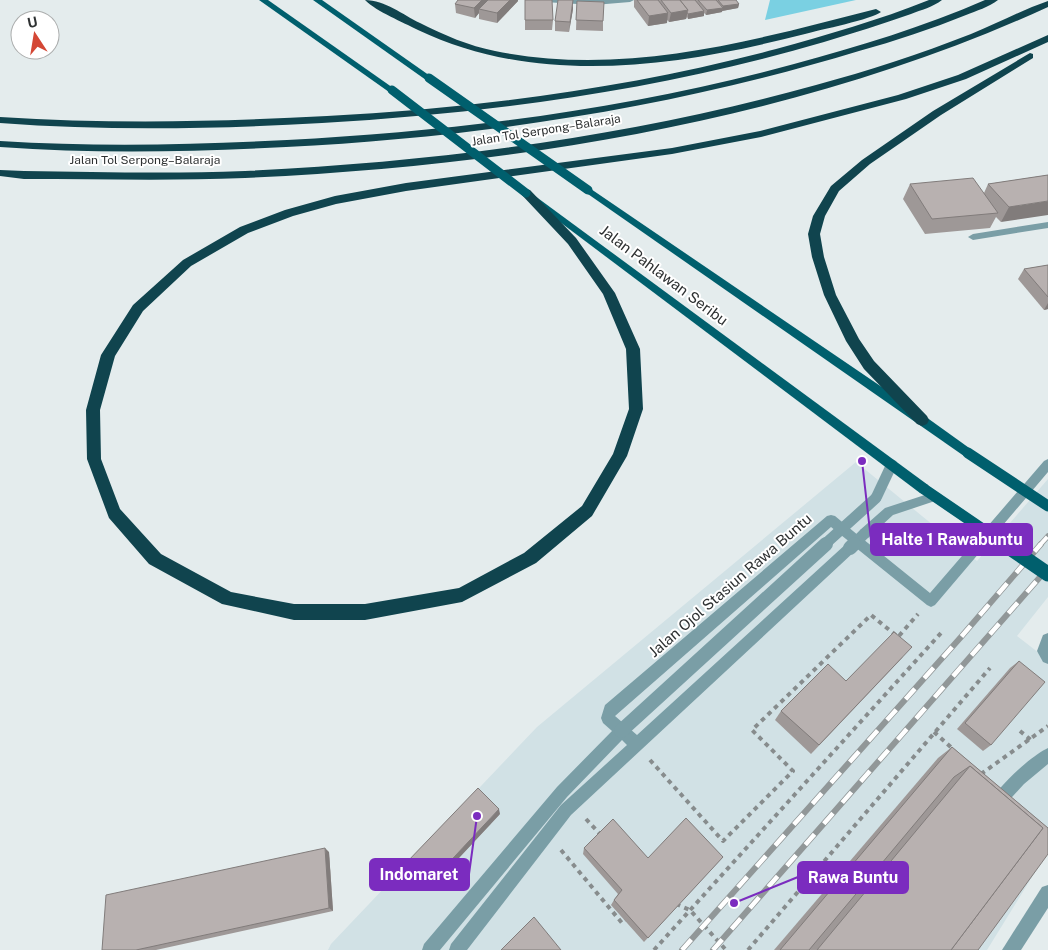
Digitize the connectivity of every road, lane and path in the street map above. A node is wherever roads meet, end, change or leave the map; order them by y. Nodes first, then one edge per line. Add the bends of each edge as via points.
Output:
1 (263, 0) edge
2 (317, 0) edge
3 (370, 0) edge
4 (544, 0) edge
5 (630, 0) edge
6 (920, 0) edge
7 (937, 0) edge
8 (993, 0) edge
9 (1048, 4) edge
10 (1048, 38) edge
11 (1048, 44) edge
12 (0, 120) edge
13 (0, 144) edge
14 (0, 172) edge
15 (526, 193) junction
16 (1048, 225) edge
17 (973, 237) dead end
18 (922, 420) junction
19 (892, 464) junction
20 (1048, 464) edge
21 (929, 493) junction
22 (1048, 506) edge
23 (1048, 574) edge
24 (931, 601) junction
25 (941, 633) dead end
26 (1048, 638) edge
27 (1048, 658) edge
28 (990, 668) dead end
29 (1048, 726) edge
30 (621, 730) junction
31 (934, 732) junction
32 (636, 744) junction
33 (1048, 755) edge
34 (960, 756) edge
35 (974, 768) edge
36 (573, 804) junction
37 (994, 806) edge
38 (548, 834) junction
39 (606, 841) edge
40 (1048, 893) edge
41 (668, 900) edge
42 (690, 910) junction
43 (635, 911) edge
44 (430, 950) edge
45 (456, 950) edge
46 (654, 950) edge
47 (726, 950) edge
48 (748, 950) edge
49 (1011, 950) edge

1 - 15 main road, Jalan Pahlawan Seribu, bridge via 392,90
2 - 18 main road, Jalan Pahlawan Seribu, bridge
3 - 6 highway via 408,21 494,54 579,64 661,60 741,46
4 - 5 street via 594,3
7 - 12 highway via 846,32 757,58 554,98 446,111 231,124 124,125
8 - 13 highway, Jalan Tol Serpong–Balaraja via 883,41 778,72 663,98 502,126 338,142 182,148
9 - 14 highway, Jalan Tol Serpong–Balaraja via 1006,24 910,60 801,93 681,122 511,151 337,169 192,175
10 - 15 highway via 962,77 866,107 761,134 672,151 335,200 244,230 187,264 138,308 108,355 93,410 94,459 114,513 155,560 228,599 294,612 365,612 462,595 530,558 587,512 620,456 636,409 633,349 609,292 572,241
11 - 18 highway via 937,112 866,162 835,189 818,216 814,234 830,295 853,341 869,365
15 - 19 main road, Jalan Pahlawan Seribu
16 - 17 street
18 - 22 main road, Jalan Pahlawan Seribu, bridge
19 - 21 main road, Jalan Pahlawan Seribu
19 - 30 lane, bridge via 876,498
20 - 24 lane
21 - 23 main road, Jalan Pahlawan Seribu, bridge
21 - 32 lane, bridge via 889,511
24 - 30 lane, Jalan Ojol Stasiun Rawa Buntu via 831,520 610,710 608,718
24 - 32 path via 898,637 871,615 752,730 793,771 723,841
25 - 42 path
26 - 27 lane via 1043,651
28 - 31 path
29 - 35 path via 981,774
30 - 32 lane, Jalan Ojol Stasiun Rawa Buntu
30 - 44 lane via 562,792
31 - 34 path
31 - 48 path
32 - 36 lane
33 - 37 lane
36 - 38 lane
36 - 39 path
38 - 43 path via 622,923
38 - 45 lane
40 - 49 street
41 - 42 path
42 - 46 path
42 - 47 path

